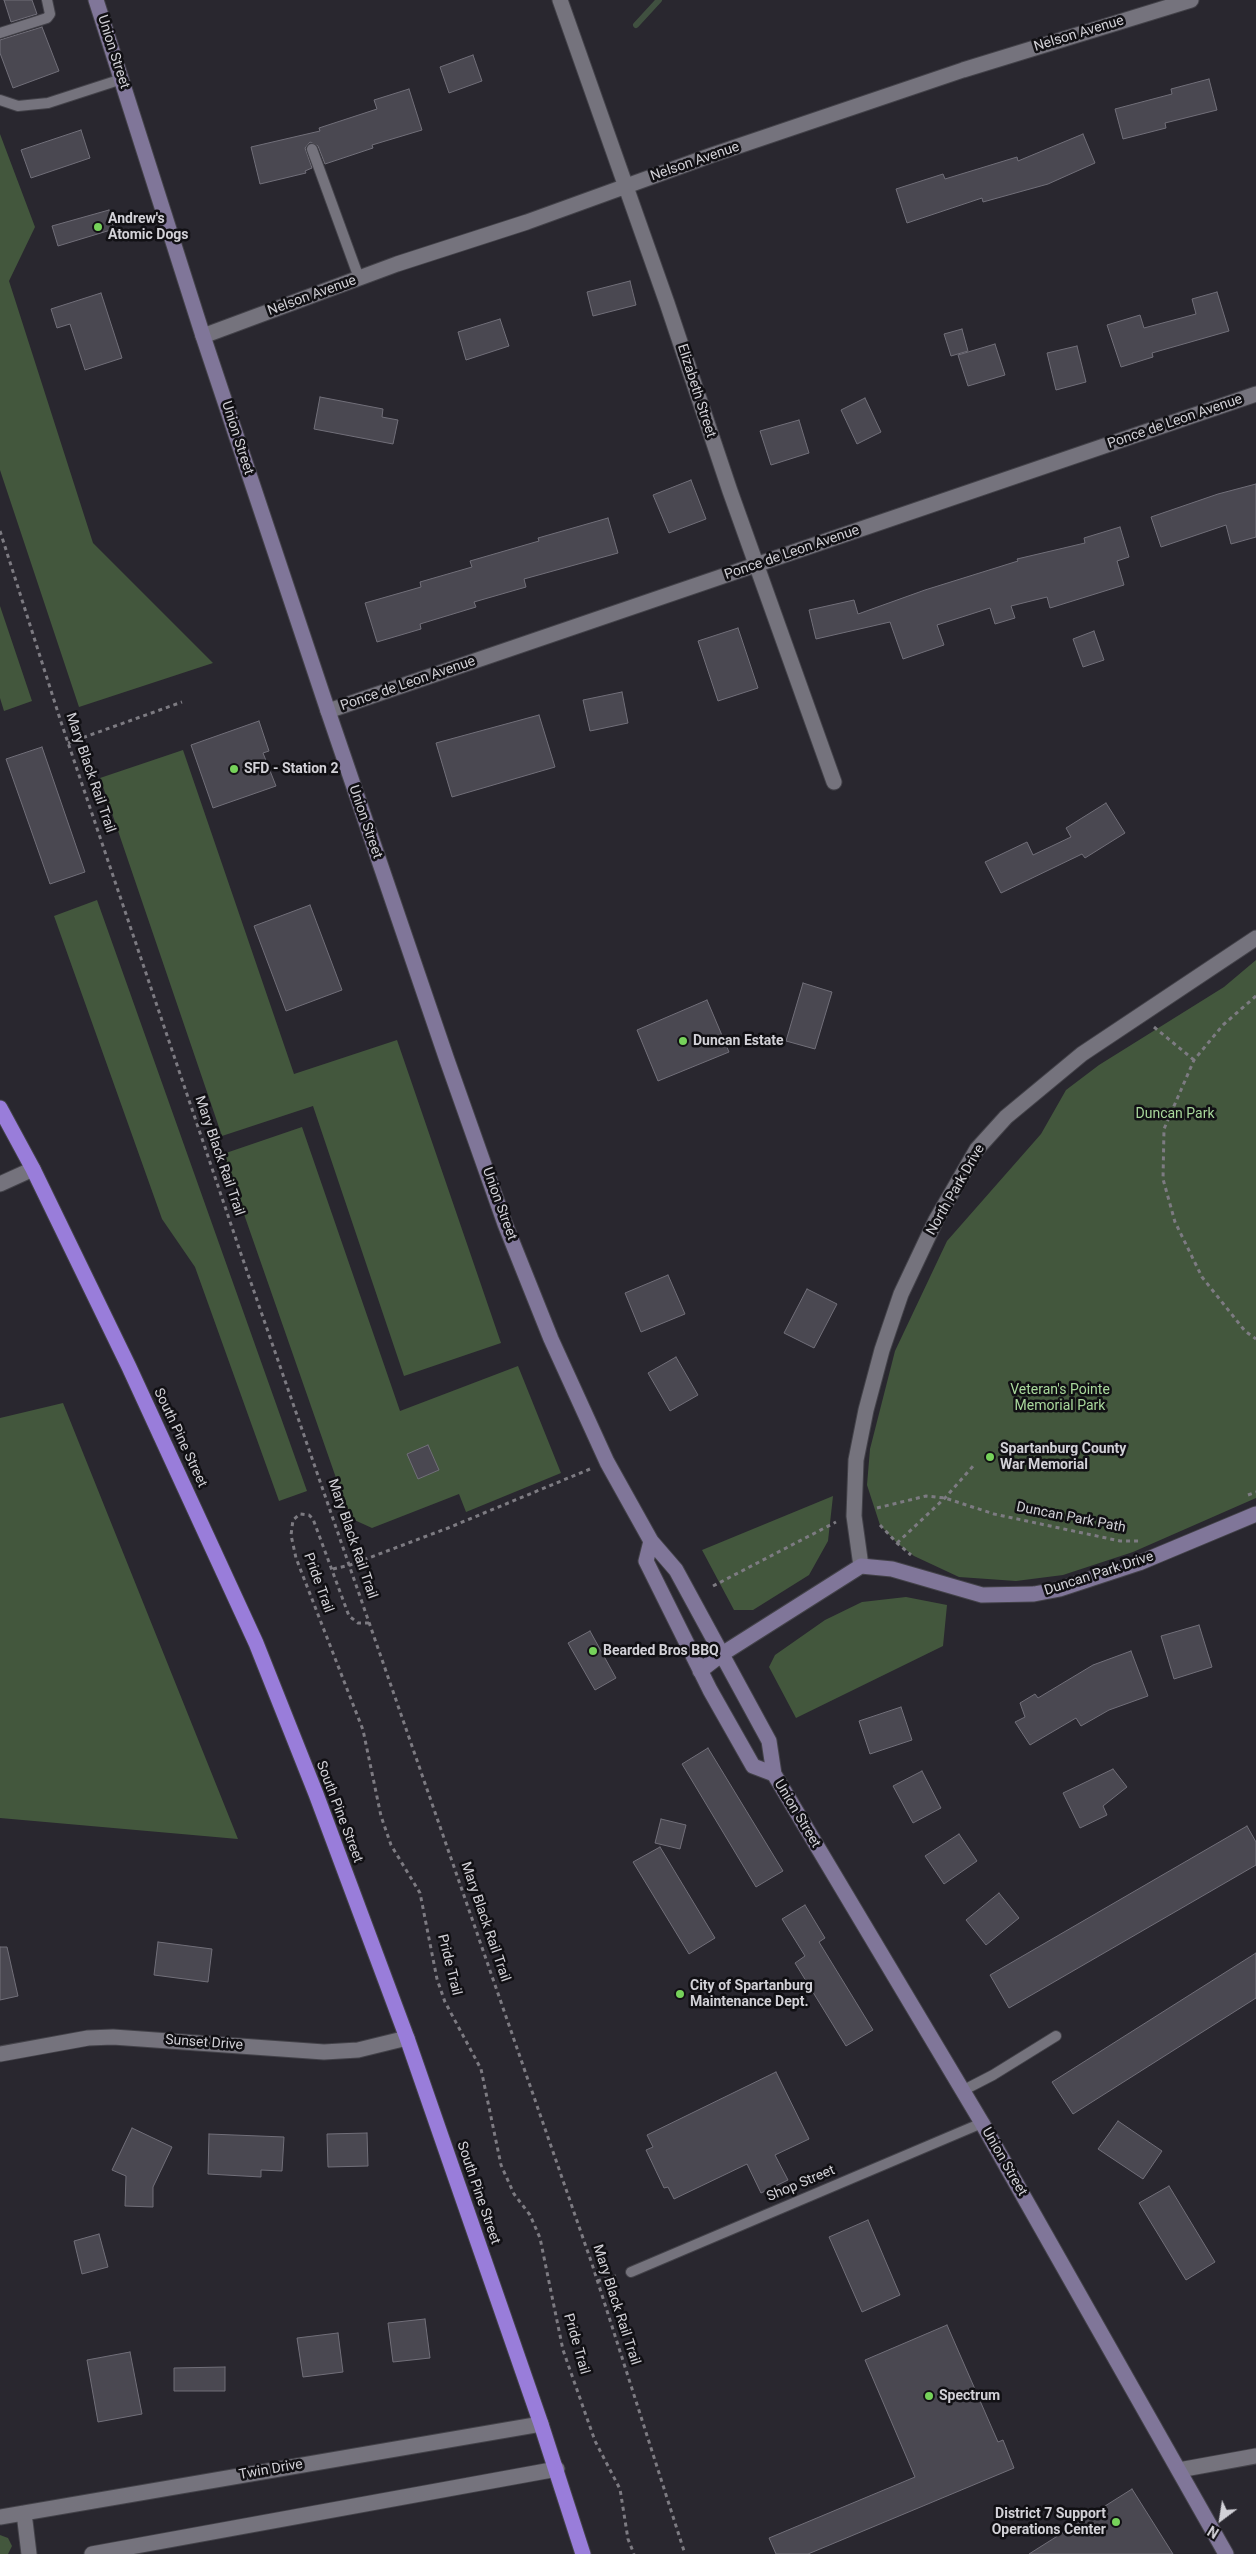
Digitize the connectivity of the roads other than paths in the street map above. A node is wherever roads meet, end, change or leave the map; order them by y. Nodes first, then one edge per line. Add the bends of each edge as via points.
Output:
1 (96, 0) edge
2 (560, 0) edge
3 (1191, 0) edge
4 (49, 1) edge
5 (0, 33) edge
6 (122, 79) junction
7 (0, 100) edge
8 (312, 149) dead end
9 (626, 186) junction
10 (359, 278) junction
11 (203, 336) junction
12 (1256, 394) edge
13 (756, 564) junction
14 (328, 711) junction
15 (834, 782) dead end
16 (1256, 938) edge
17 (0, 1108) edge
18 (33, 1169) junction
19 (0, 1184) edge
20 (1256, 1514) edge
21 (652, 1541) junction
22 (861, 1566) junction
23 (722, 1654) junction
24 (700, 1672) junction
25 (774, 1774) junction
26 (1056, 2036) dead end
27 (407, 2038) junction
28 (0, 2054) edge
29 (962, 2091) junction
30 (982, 2123) junction
31 (631, 2272) dead end
32 (541, 2424) junction
33 (1256, 2456) edge
34 (556, 2469) junction
35 (1179, 2470) junction
36 (24, 2514) junction
37 (0, 2517) edge
38 (29, 2554) edge
39 (92, 2554) edge
40 (583, 2554) edge
41 (1226, 2554) edge

1 - 6 main road, Union Street
2 - 9 street, Elizabeth Street
3 - 9 street, Nelson Avenue via 963,70
4 - 5 lane via 50,14 47,18
6 - 7 lane via 48,103 18,106
6 - 11 main road, Union Street
8 - 10 lane
9 - 10 street, Nelson Avenue
9 - 13 street, Elizabeth Street
10 - 11 street, Nelson Avenue
11 - 14 main road, Union Street
12 - 13 street, Ponce de Leon Avenue
13 - 14 street, Ponce de Leon Avenue
13 - 15 street, Elizabeth Street
14 - 21 main road, Union Street via 505,1224 551,1339 607,1462
16 - 22 street, North Park Drive via 1082,1054 1006,1117 977,1149 936,1220 901,1294 882,1350 856,1460 854,1506
17 - 18 highway, South Pine Street
18 - 19 street
18 - 27 highway, South Pine Street via 129,1367 256,1643
20 - 22 main road, Duncan Park Drive via 1139,1563 1060,1589 1034,1594 982,1595 892,1569
21 - 23 main road, Union Street via 676,1570
21 - 24 main road, Union Street via 646,1562
22 - 23 main road
23 - 24 main road
23 - 25 main road, Union Street via 769,1740
24 - 25 main road, Union Street via 753,1766
25 - 29 main road, Union Street
26 - 29 lane
27 - 28 street, Sunset Drive via 358,2050 324,2052 113,2037 88,2038
27 - 32 highway, South Pine Street
29 - 30 main road, Union Street
30 - 31 lane, Shop Street
30 - 35 main road, Union Street
32 - 34 highway, South Pine Street
32 - 36 street, Twin Drive
33 - 35 street
34 - 39 street
34 - 40 highway, South Pine Street
35 - 41 main road, Union Street
36 - 37 street, Twin Drive
36 - 38 street

